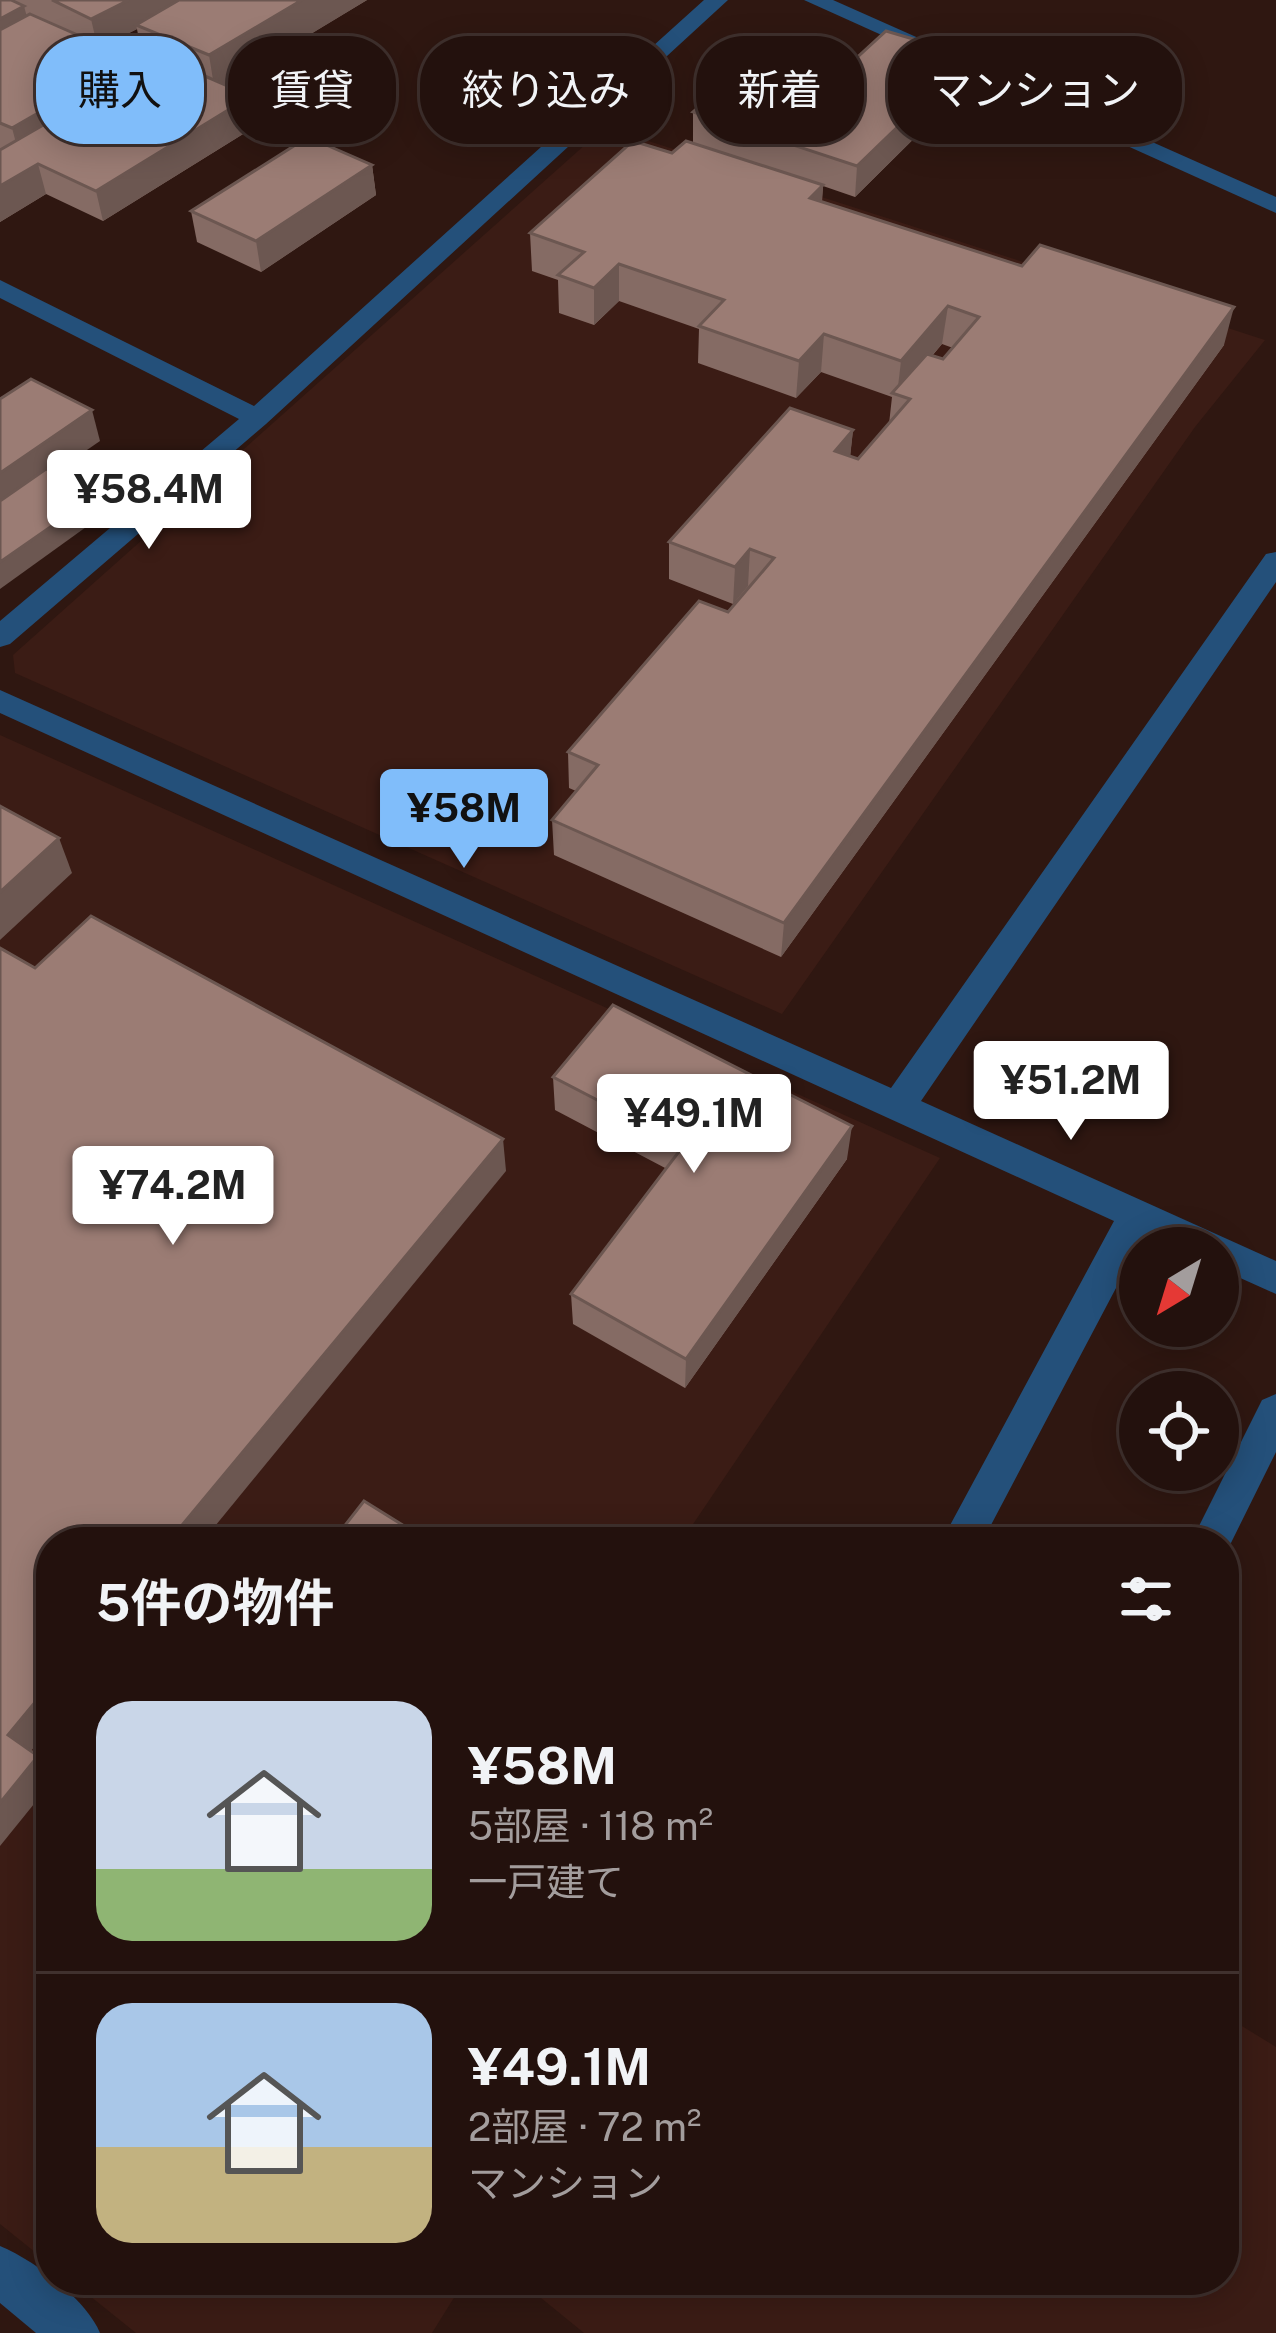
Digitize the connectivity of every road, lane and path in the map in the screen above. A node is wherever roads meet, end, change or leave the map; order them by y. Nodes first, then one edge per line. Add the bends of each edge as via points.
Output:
1 (717, 0) edge
2 (814, 0) edge
3 (1276, 206) edge
4 (0, 288) edge
5 (257, 418) junction
6 (1276, 561) edge
7 (0, 637) edge
8 (0, 701) edge
9 (900, 1103) junction
10 (1137, 1214) junction
11 (1165, 1227) edge
12 (1239, 1261) edge
13 (1276, 1278) edge
14 (1276, 1412) edge
15 (969, 1527) edge
16 (1218, 1527) edge
17 (0, 2271) edge
18 (75, 2333) edge

1 - 5 street
2 - 3 street
4 - 5 street
5 - 7 street
6 - 9 street
8 - 9 street
9 - 10 street
10 - 11 street
10 - 15 street
12 - 13 street
14 - 16 street
17 - 18 street

